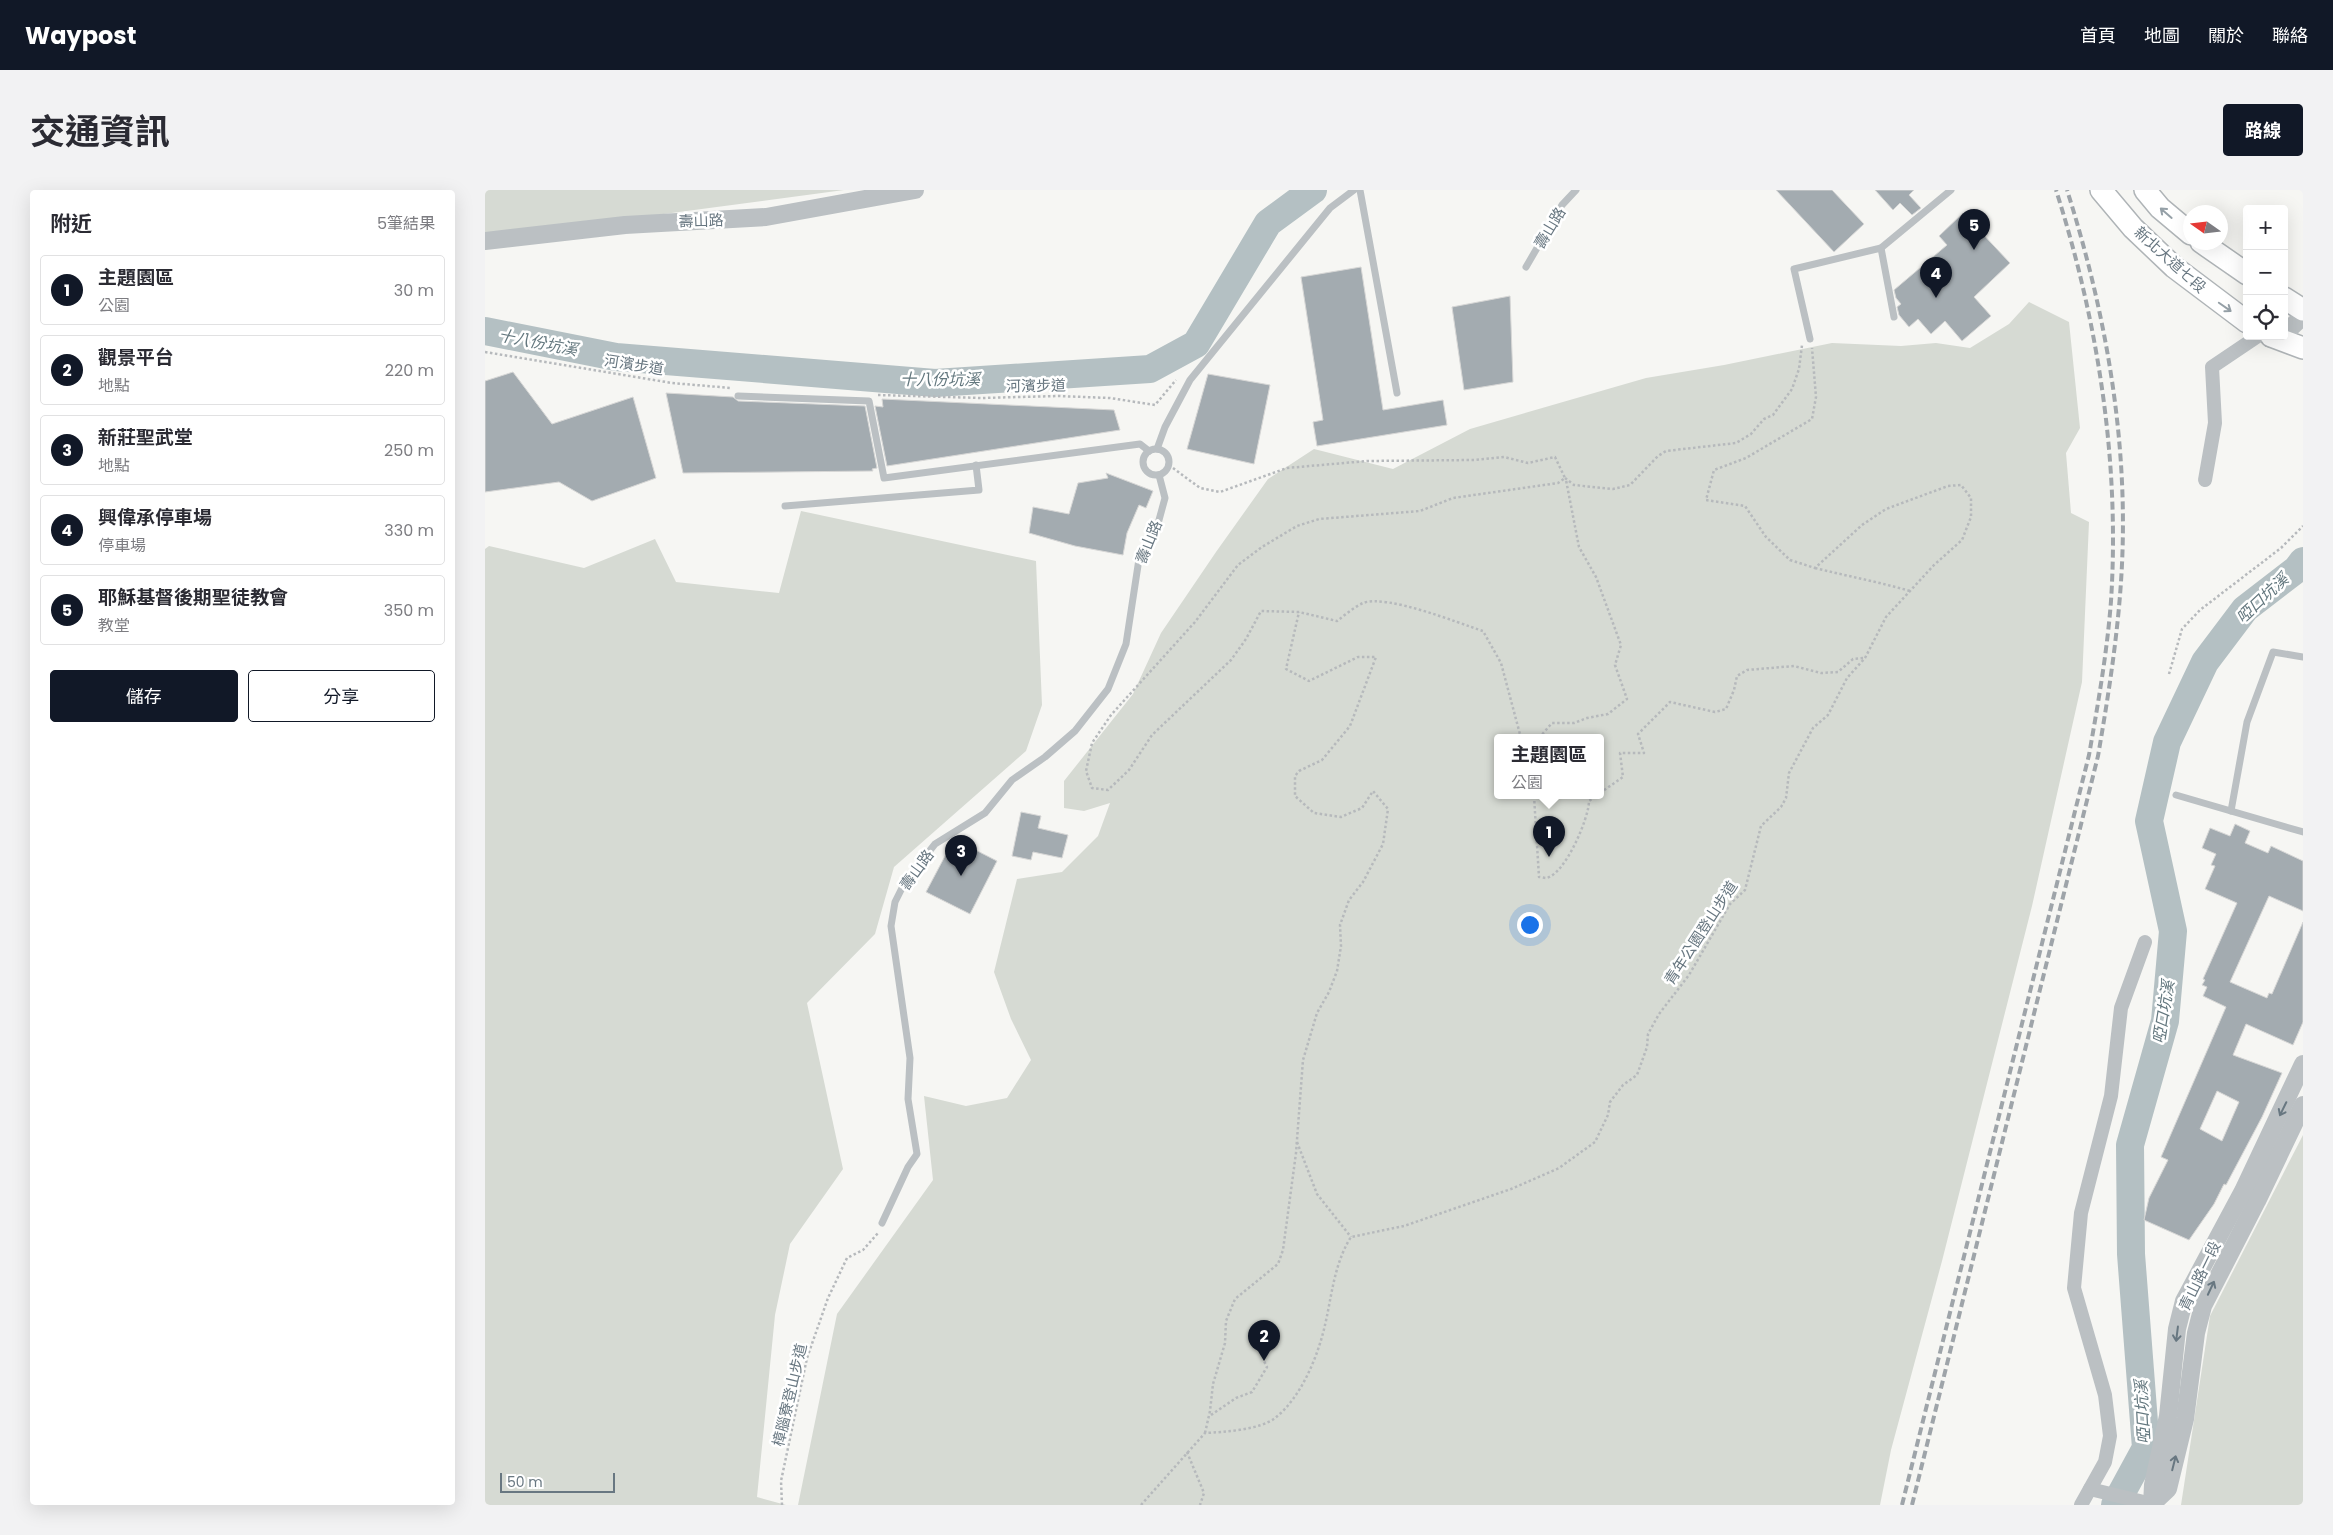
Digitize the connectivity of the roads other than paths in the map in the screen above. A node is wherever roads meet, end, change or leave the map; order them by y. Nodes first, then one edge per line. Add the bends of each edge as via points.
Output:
1 (915, 190) edge
2 (1355, 190) edge
3 (1360, 190) edge
4 (1576, 190) edge
5 (1951, 190) edge
6 (2101, 190) edge
7 (2145, 190) edge
8 (2183, 227) edge
9 (485, 241) edge
10 (1881, 248) junction
11 (2212, 250) edge
12 (1526, 267) dead end
13 (2243, 271) edge
14 (2288, 301) edge
15 (2303, 310) edge
16 (2303, 316) edge
17 (1895, 317) dead end
18 (2243, 319) edge
19 (2288, 329) edge
20 (1811, 339) road end
21 (2252, 340) edge
22 (2286, 340) edge
23 (2303, 348) edge
24 (1397, 393) dead end
25 (738, 396) dead end
26 (1157, 449) junction
27 (1149, 451) junction
28 (976, 465) junction
29 (1159, 475) junction
30 (2205, 480) dead end
31 (785, 506) dead end
32 (2303, 657) edge
33 (2176, 795) dead end
34 (2231, 811) junction
35 (2303, 832) edge
36 (2145, 942) dead end
37 (2303, 1064) edge
38 (2303, 1105) edge
39 (882, 1223) road end
40 (2090, 1489) junction
41 (2146, 1503) edge
42 (2081, 1505) edge

1 - 9 street, 壽山路 via 765,217 625,225
2 - 26 lane via 1330,208 1190,380
3 - 24 lane
4 - 12 lane, 壽山路 via 1563,205
5 - 10 lane
6 -> 18 main road, 新北大道七段 via 2133,228 2173,267
8 -> 7 main road
10 - 17 lane
10 - 20 lane via 1794,270
11 - 13 main road
14 - 15 main road
16 - 19 street
21 - 30 street via 2212,367 2215,423
22 - 23 main road
25 - 28 lane via 869,401 884,478
26 - 27 lane
26 - 29 lane via 1165,453 1169,465
27 - 28 lane via 1141,444
27 - 29 lane via 1143,457 1145,469
28 - 31 lane via 979,490
29 - 39 lane, 壽山路 via 1165,498 1156,531 1139,559 1126,644 1107,689 1075,731 1012,780 985,813 935,844 905,882 895,902 891,926 909,1058 908,1099 917,1154
32 - 34 lane via 2273,652 2247,722
33 - 34 lane
34 - 35 lane
36 - 40 street via 2121,1008 2111,1096 2081,1213 2075,1269 2074,1288 2105,1395 2110,1436 2105,1462
37 -> 41 street, 青山路一段 via 2243,1191 2184,1301 2177,1329 2168,1416
41 -> 38 street, 青山路一段 via 2168,1489 2185,1419 2196,1333 2203,1306
40 - 41 street
40 - 42 street

